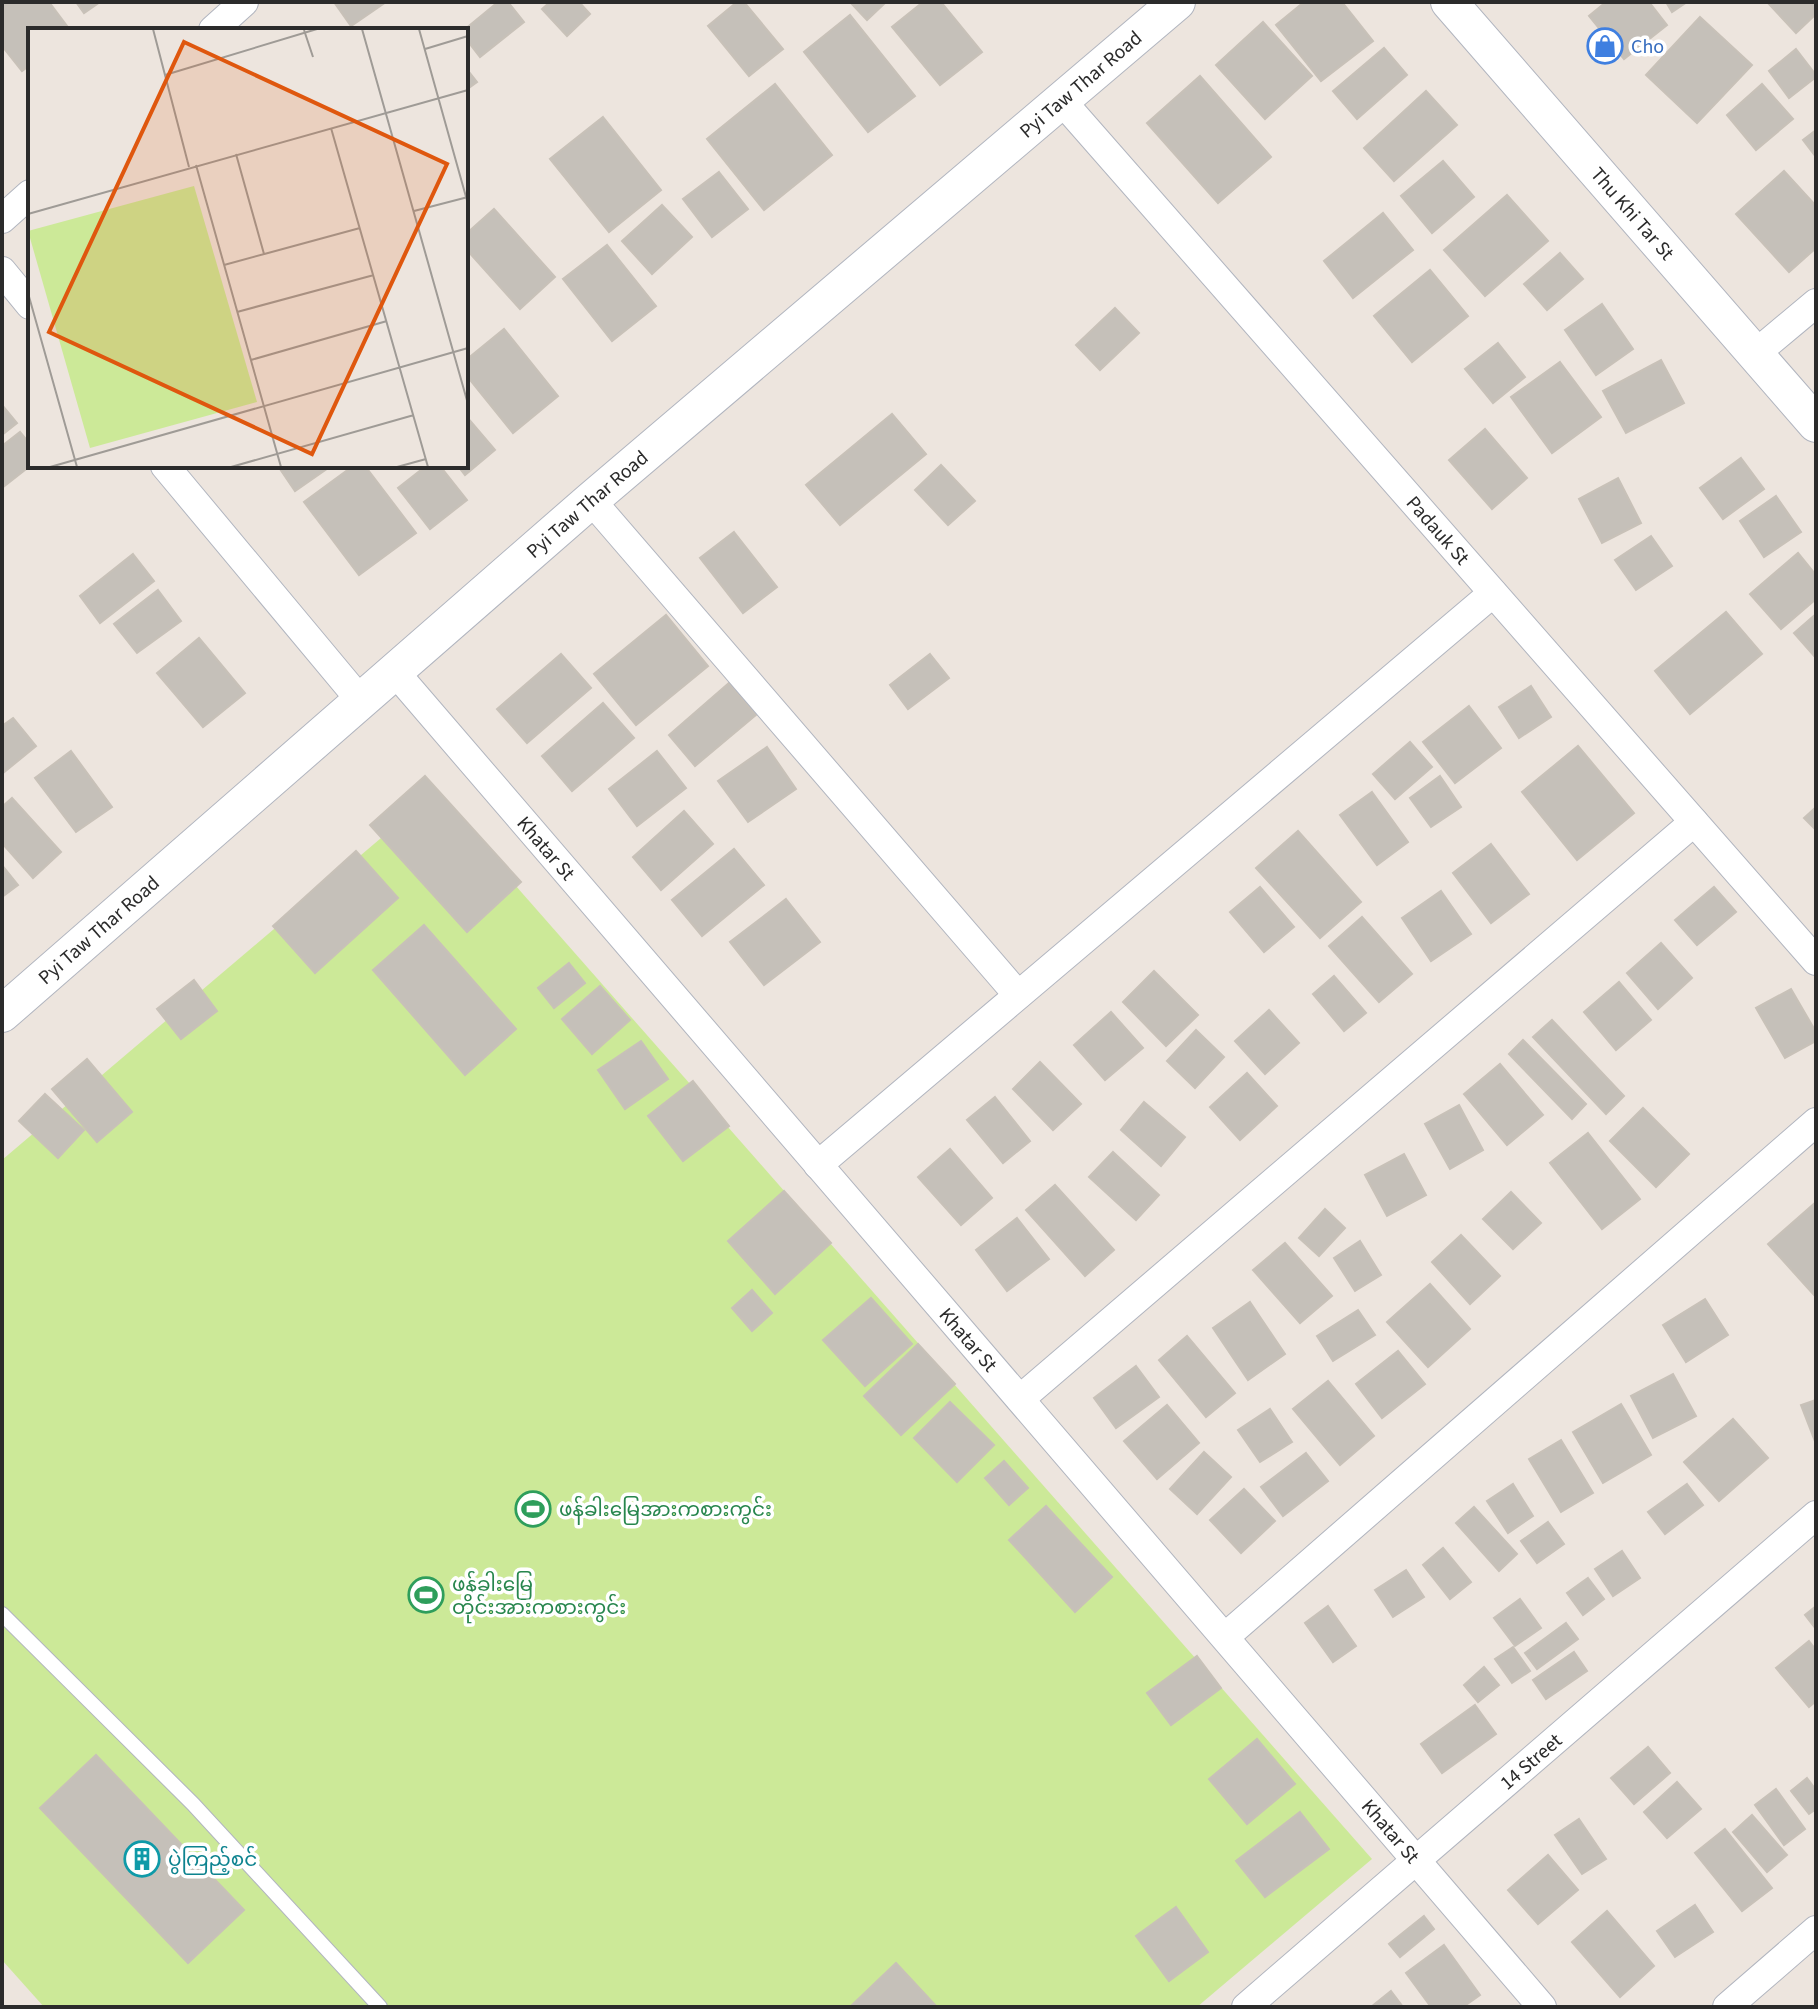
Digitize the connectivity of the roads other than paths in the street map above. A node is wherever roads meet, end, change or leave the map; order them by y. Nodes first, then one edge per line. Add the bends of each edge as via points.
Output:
1 (244, 2) edge
2 (1177, 2) edge
3 (1449, 2) edge
4 (215, 28) edge
5 (1061, 100) junction
6 (28, 196) edge
7 (2, 219) edge
8 (2, 271) edge
9 (28, 303) edge
10 (1816, 303) edge
11 (1755, 354) junction
12 (1816, 424) edge
13 (167, 468) edge
14 (591, 500) junction
15 (1493, 593) junction
16 (395, 672) junction
17 (361, 701) junction
18 (1694, 822) junction
19 (1816, 961) edge
20 (1018, 995) junction
21 (2, 1014) edge
22 (1816, 1122) edge
23 (818, 1165) junction
24 (1020, 1399) junction
25 (1816, 1515) edge
26 (2, 1614) edge
27 (1225, 1637) junction
28 (1416, 1859) junction
29 (1816, 1930) edge
30 (380, 2007) edge
31 (1246, 2007) edge
32 (1542, 2007) edge
33 (1727, 2007) edge

1 - 4 street
2 - 5 street, Pyi Taw Thar Road
3 - 11 street, Thu Khi Tar St
5 - 14 street, Pyi Taw Thar Road
5 - 15 street, Padauk St
6 - 7 street
8 - 9 street
10 - 11 street
11 - 12 street, Thu Khi Tar St
13 - 17 street
14 - 16 street, Pyi Taw Thar Road
14 - 20 street
15 - 18 street, Padauk St
15 - 20 street
16 - 17 street, Pyi Taw Thar Road
16 - 23 street, Khatar St
17 - 21 street, Pyi Taw Thar Road
18 - 19 street, Padauk St
18 - 24 street
20 - 23 street
22 - 27 street
23 - 24 street, Khatar St
24 - 27 street, Khatar St
25 - 28 street, 14 Street
26 - 30 lane via 193,1804
27 - 28 street, Khatar St
28 - 31 street, 14 Street
28 - 32 street, Khatar St
29 - 33 street

